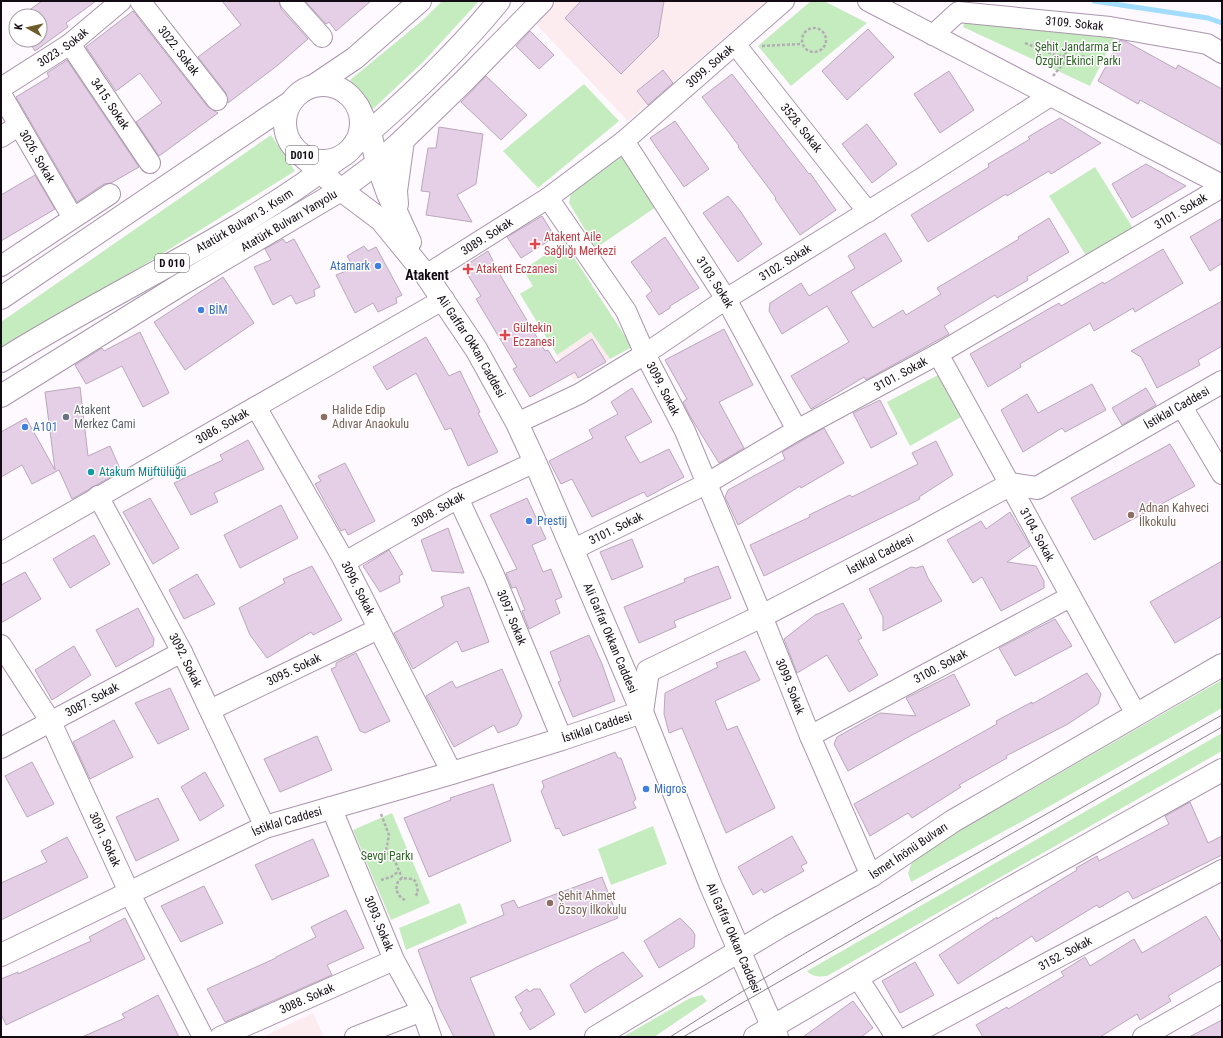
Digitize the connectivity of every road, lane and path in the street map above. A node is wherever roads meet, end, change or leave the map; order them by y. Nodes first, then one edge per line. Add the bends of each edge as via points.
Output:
1 (120, 1) edge
2 (140, 1) edge
3 (290, 1) edge
4 (420, 1) edge
5 (499, 1) edge
6 (542, 1) edge
7 (784, 1) edge
8 (868, 1) edge
9 (933, 35) junction
10 (322, 37) dead end
11 (1025, 42) dead end
12 (70, 44) junction
13 (802, 44) junction
14 (740, 50) junction
15 (1222, 53) edge
16 (1065, 56) junction
17 (315, 85) junction
18 (1, 88) edge
19 (1, 94) edge
20 (1050, 96) junction
21 (217, 100) dead end
22 (291, 102) junction
23 (18, 126) junction
24 (1, 137) edge
25 (403, 140) junction
26 (624, 141) junction
27 (354, 145) junction
28 (300, 154) junction
29 (377, 163) junction
30 (150, 164) dead end
31 (322, 171) junction
32 (1222, 186) edge
33 (341, 190) junction
34 (110, 194) dead end
35 (548, 198) junction
36 (319, 204) junction
37 (868, 212) junction
38 (73, 218) junction
39 (389, 218) junction
40 (1, 266) edge
41 (426, 275) junction
42 (1, 298) edge
43 (444, 299) junction
44 (726, 299) junction
45 (645, 354) junction
46 (938, 354) junction
47 (1, 361) edge
48 (1222, 382) edge
49 (1, 396) edge
50 (1181, 405) junction
51 (256, 408) junction
52 (516, 423) junction
53 (797, 430) junction
54 (535, 462) junction
55 (1222, 474) edge
56 (706, 484) junction
57 (1010, 484) junction
58 (98, 496) junction
59 (458, 498) junction
60 (572, 550) junction
61 (1, 553) edge
62 (345, 562) junction
63 (1070, 597) junction
64 (762, 616) junction
65 (378, 629) junction
66 (1, 645) edge
67 (182, 652) junction
68 (1222, 665) edge
69 (210, 710) junction
70 (642, 712) junction
71 (1136, 714) junction
72 (51, 722) junction
73 (810, 736) junction
74 (562, 739) junction
75 (1, 748) edge
76 (1222, 770) edge
77 (452, 773) junction
78 (375, 795) junction
79 (331, 807) junction
80 (265, 827) junction
81 (1222, 870) edge
82 (871, 876) junction
83 (402, 878) junction
84 (129, 892) junction
85 (415, 897) dead end
86 (406, 900) dead end
87 (739, 951) junction
88 (1, 954) edge
89 (394, 960) junction
90 (858, 978) junction
91 (1222, 992) edge
92 (422, 1011) junction
93 (768, 1034) edge
94 (203, 1037) edge
95 (220, 1037) edge
96 (355, 1037) edge
97 (431, 1037) edge
98 (596, 1037) edge
99 (896, 1037) edge
100 (908, 1037) edge
101 (1143, 1037) edge

1 - 12 street, 3023. Sokak
2 - 21 street, 3022. Sokak
3 - 10 street
4 - 17 main road via 355,58
5 - 27 main road, Atatürk Bulvarı 3. Kısım via 481,24 443,63
6 - 25 main road, Atatürk Bulvarı Yanyolu
7 - 14 street, 3099. Sokak
8 - 9 street
9 - 15 street, 3109. Sokak via 958,12 1110,27 1207,44
9 - 20 street
11 - 16 path via 1055,55
12 - 18 street, 3023. Sokak
12 - 30 street, 3415. Sokak
13 - 13 path via 808,52 820,51 825,47 825,35 822,30 811,28 802,34
13 - 14 path via 758,46
14 - 26 street, 3099. Sokak
14 - 37 street, 3528. Sokak
16 - 16 path via 1071,65 1081,62 1083,56 1082,51 1073,47 1068,49
17 - 22 main road
17 - 27 main road via 325,84 340,89 358,106 362,126
19 - 23 street, 3026. Sokak
20 - 32 street
20 - 37 street, 3102. Sokak
22 - 28 main road, D010 via 285,119 285,128
22 - 42 main road
23 - 24 street
23 - 38 street, 3026. Sokak
25 - 29 main road, Atatürk Bulvarı Yanyolu
25 - 39 main road via 396,191
26 - 35 street, 3099. Sokak
26 - 44 street, 3103. Sokak
27 - 28 main road, D010 via 329,161 319,161
27 - 29 main road
27 - 31 main road, Atatürk Bulvarı 3. Kısım / D 010
28 - 31 main road
29 - 33 main road, Atatürk Bulvarı Yanyolu
29 - 39 main road
31 - 33 main road
31 - 47 main road, Atatürk Bulvarı 3. Kısım / D 010 via 238,226 40,336
32 - 46 street, 3101. Sokak
33 - 36 main road, Atatürk Bulvarı Yanyolu
33 - 39 main road
34 - 38 street
35 - 41 street, 3089. Sokak
35 - 45 street, 3099. Sokak via 626,312
36 - 39 main road via 340,206
36 - 49 main road, Atatürk Bulvarı Yanyolu via 180,285
37 - 44 street, 3102. Sokak
38 - 40 street
39 - 41 main road, Ali Gaffar Okkan Caddesi
41 - 43 main road, Ali Gaffar Okkan Caddesi
43 - 51 street, 3086. Sokak
43 - 52 main road, Ali Gaffar Okkan Caddesi via 476,349
44 - 45 street, 3102. Sokak
44 - 53 street, 3103. Sokak
45 - 52 street, 3102. Sokak via 579,394
45 - 56 street, 3099. Sokak via 684,431
46 - 53 street, 3101. Sokak
46 - 57 street, 3104. Sokak
48 - 50 main road, İstiklal Caddesi
50 - 55 street
50 - 57 main road, İstiklal Caddesi via 1038,488
51 - 58 street, 3086. Sokak
51 - 62 street, 3096. Sokak
52 - 54 main road, Ali Gaffar Okkan Caddesi
53 - 56 street, 3101. Sokak
54 - 59 street, 3098. Sokak
54 - 60 main road, Ali Gaffar Okkan Caddesi
56 - 60 street, 3101. Sokak
56 - 64 street, 3099. Sokak
57 - 63 street, 3104. Sokak
57 - 64 main road, İstiklal Caddesi
58 - 61 street, 3086. Sokak
58 - 67 street, 3092. Sokak
59 - 62 street, 3098. Sokak
59 - 74 street, 3097. Sokak via 494,575
60 - 70 main road, Ali Gaffar Okkan Caddesi
62 - 65 street, 3096. Sokak
63 - 71 street, 3104. Sokak
63 - 73 street, 3100. Sokak
64 - 70 main road, İstiklal Caddesi via 648,671
64 - 73 street, 3099. Sokak
65 - 69 street, 3095. Sokak
65 - 77 street, 3096. Sokak
66 - 72 street, 3091. Sokak
67 - 69 street, 3092. Sokak
67 - 72 street, 3087. Sokak
68 - 71 main road, İsmet İnönü Bulvarı
69 - 80 street, 3092. Sokak
70 - 74 main road, İstiklal Caddesi
70 - 87 main road, Ali Gaffar Okkan Caddesi
71 - 82 main road, İsmet İnönü Bulvarı via 953,822
72 - 75 street, 3087. Sokak
72 - 84 street, 3091. Sokak
73 - 82 street, 3099. Sokak
74 - 77 main road, İstiklal Caddesi
76 - 90 main road via 998,895
77 - 78 main road, İstiklal Caddesi
78 - 79 main road, İstiklal Caddesi
78 - 83 path via 389,835 386,850
79 - 80 main road, İstiklal Caddesi
79 - 89 street, 3093. Sokak
80 - 84 main road, İstiklal Caddesi
81 - 100 street, 3152. Sokak
82 - 87 main road, İsmet İnönü Bulvarı
83 - 85 path via 416,882 418,892
83 - 86 path via 396,885 396,890 401,898
84 - 88 main road, İstiklal Caddesi
84 - 94 street, 3091. Sokak
87 - 93 main road, Ali Gaffar Okkan Caddesi
87 - 98 main road, İsmet İnönü Bulvarı
89 - 92 street, 3093. Sokak
89 - 95 street, 3088. Sokak
90 - 93 main road
90 - 99 street
91 - 101 street
92 - 96 street
92 - 97 street, 3093. Sokak

